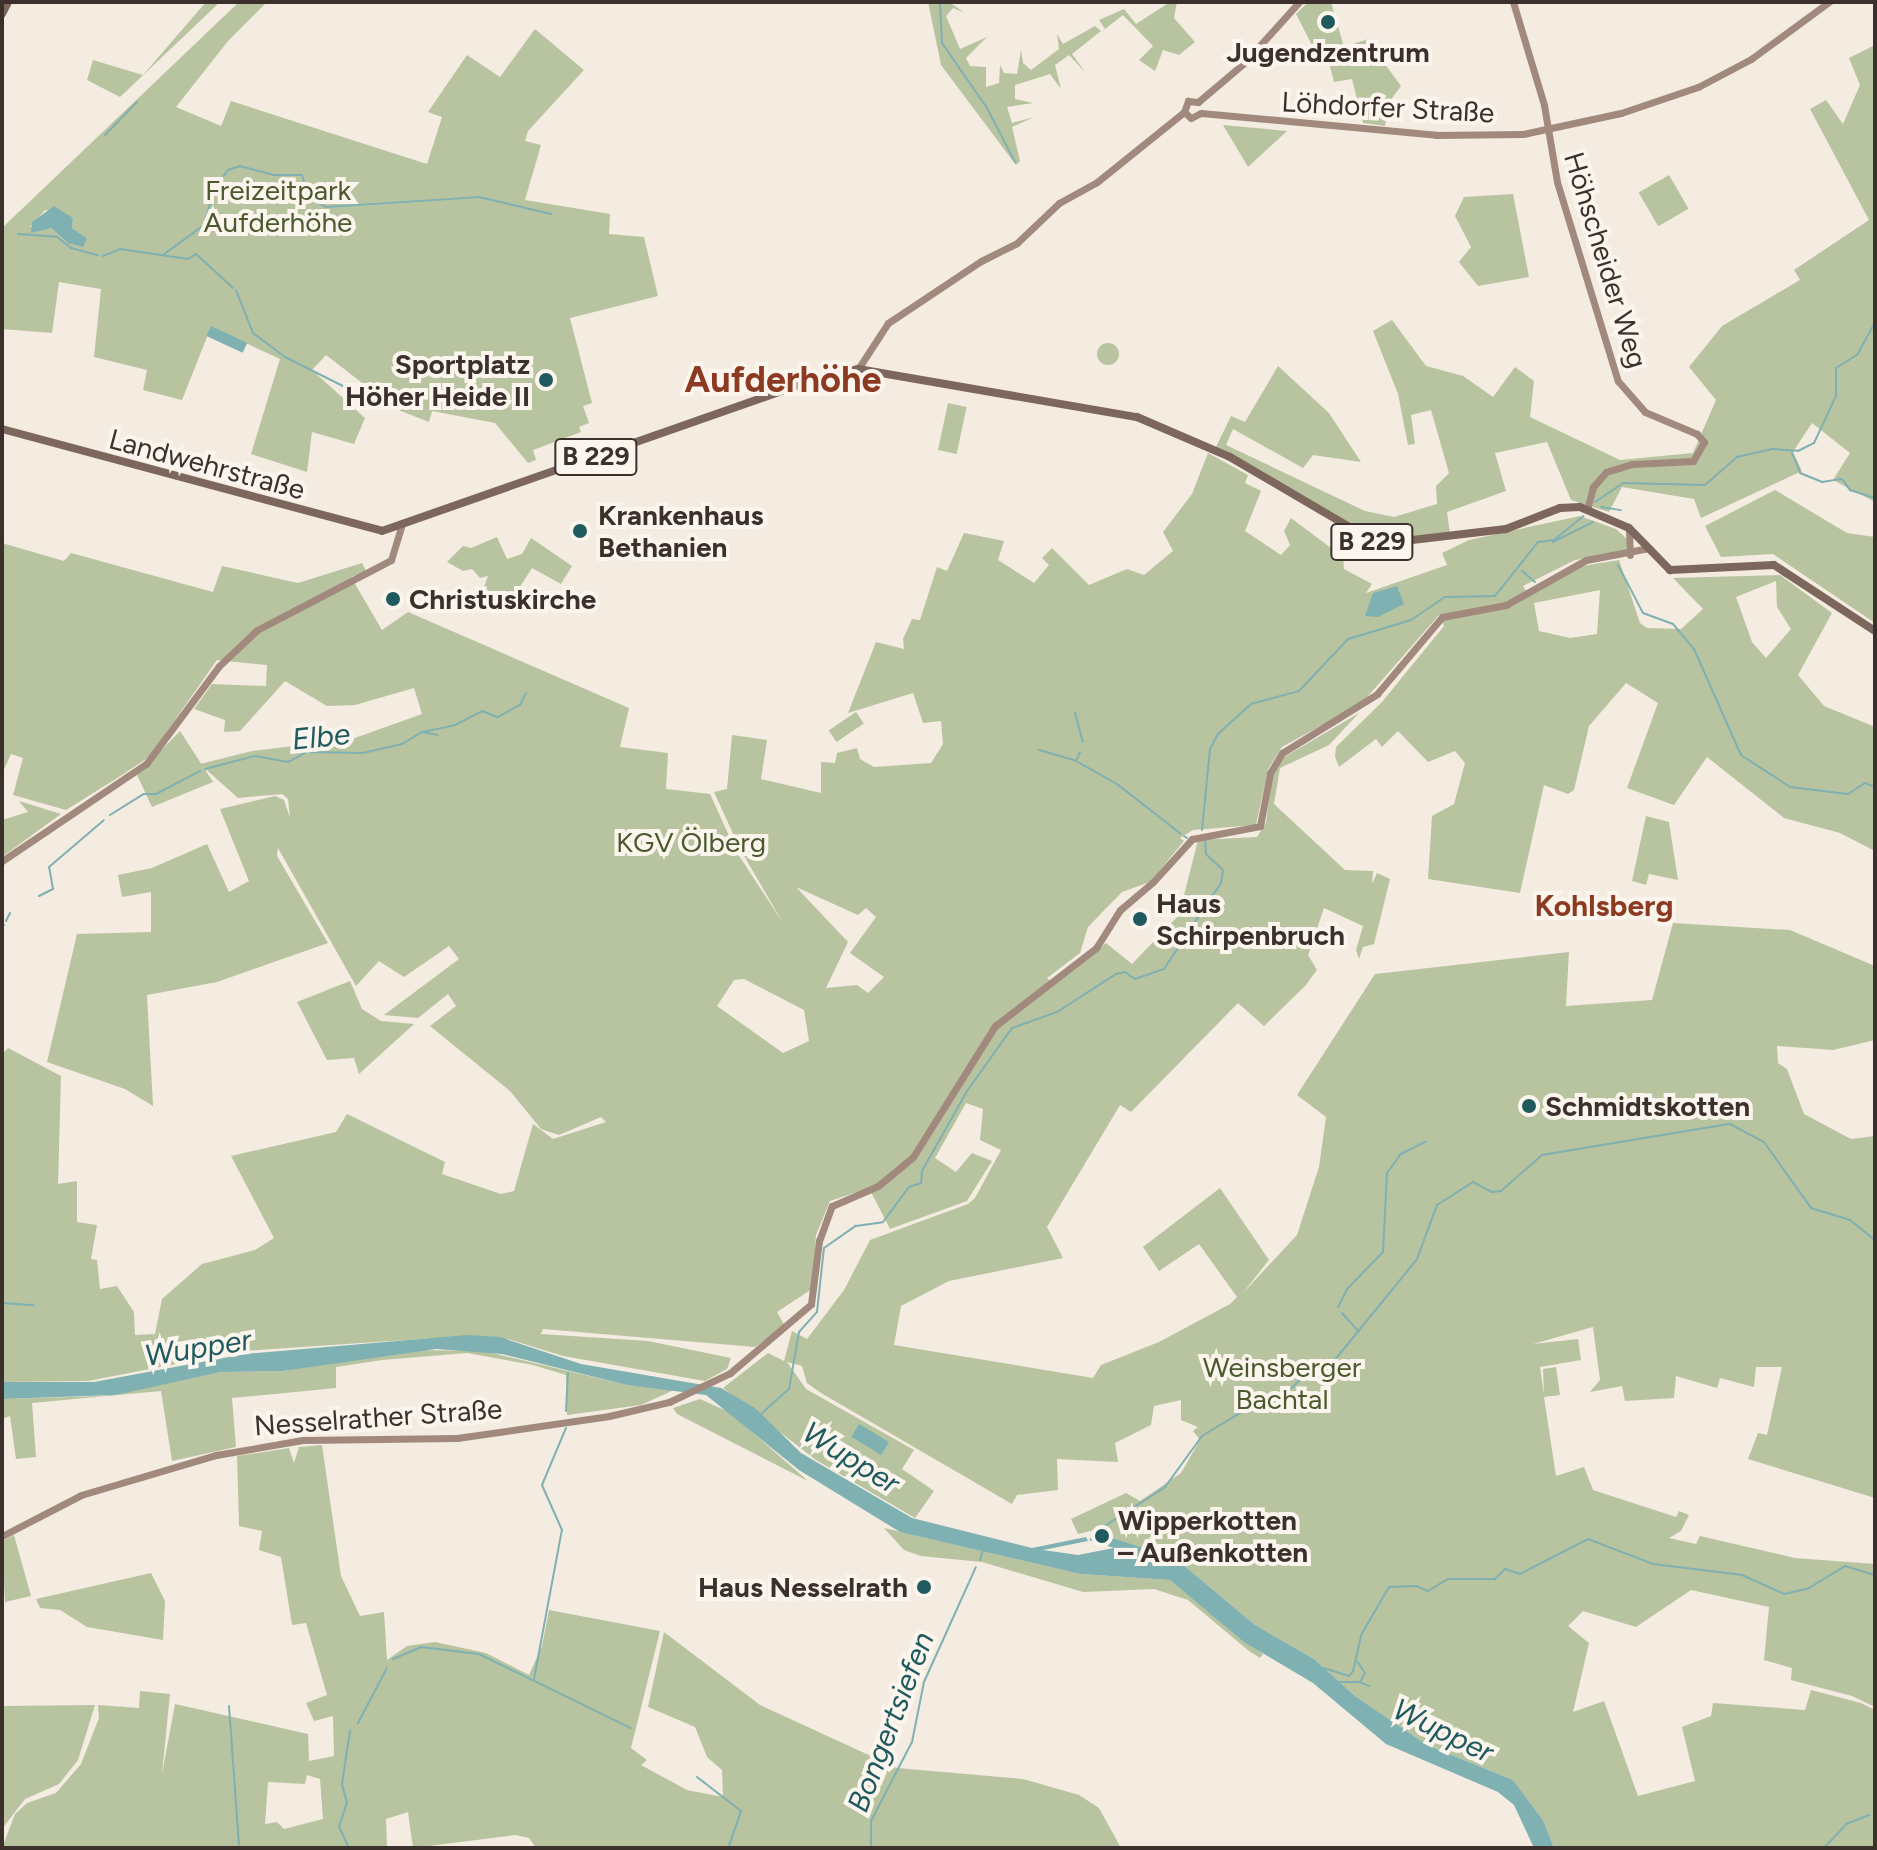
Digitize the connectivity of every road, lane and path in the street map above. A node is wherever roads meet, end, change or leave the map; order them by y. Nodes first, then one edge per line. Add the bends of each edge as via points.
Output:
1 (8, 2) edge
2 (1299, 2) edge
3 (1513, 2) edge
4 (1829, 2) edge
5 (2, 14) edge
6 (1198, 102) junction
7 (1184, 112) junction
8 (1201, 113) junction
9 (1547, 129) junction
10 (858, 369) junction
11 (2, 429) edge
12 (1587, 509) junction
13 (401, 527) junction
14 (1629, 528) junction
15 (1649, 548) junction
16 (1630, 555) junction
17 (1875, 631) edge
18 (2, 861) edge
19 (2, 1536) edge

1 - 5 main road
2 - 6 main road via 1243,64
3 - 9 main road
4 - 9 main road, Löhdorfer Straße via 1751,59 1698,87
6 - 7 main road via 1188,101
6 - 8 main road
7 - 8 main road, Löhdorfer Straße via 1191,118
7 - 10 main road via 1097,182 1059,203 1017,243 888,323
8 - 9 main road, Löhdorfer Straße via 1461,137
9 - 12 main road, Höhscheider Weg via 1556,176 1618,381 1645,412 1704,442 1693,461 1632,464 1606,472 1593,487
10 - 12 main road, B 229 via 1137,417 1218,451 1378,544 1506,529 1560,508
10 - 13 main road, B 229 via 780,391
11 - 13 main road, Landwehrstraße / B 229 via 372,531
12 - 14 main road, B 229
13 - 18 main road via 391,560 257,630 219,666 146,764
14 - 15 main road, B 229
14 - 16 main road
15 - 16 main road
15 - 17 main road, B 229 via 1677,573 1776,565
16 - 19 main road, Nesselrather Straße via 1586,560 1506,605 1442,617 1377,694 1282,753 1270,773 1260,826 1192,839 1120,910 1096,948 995,1026 913,1157 878,1186 832,1206 819,1241 811,1304 730,1373 669,1402 470,1437 303,1440 245,1449 117,1481

